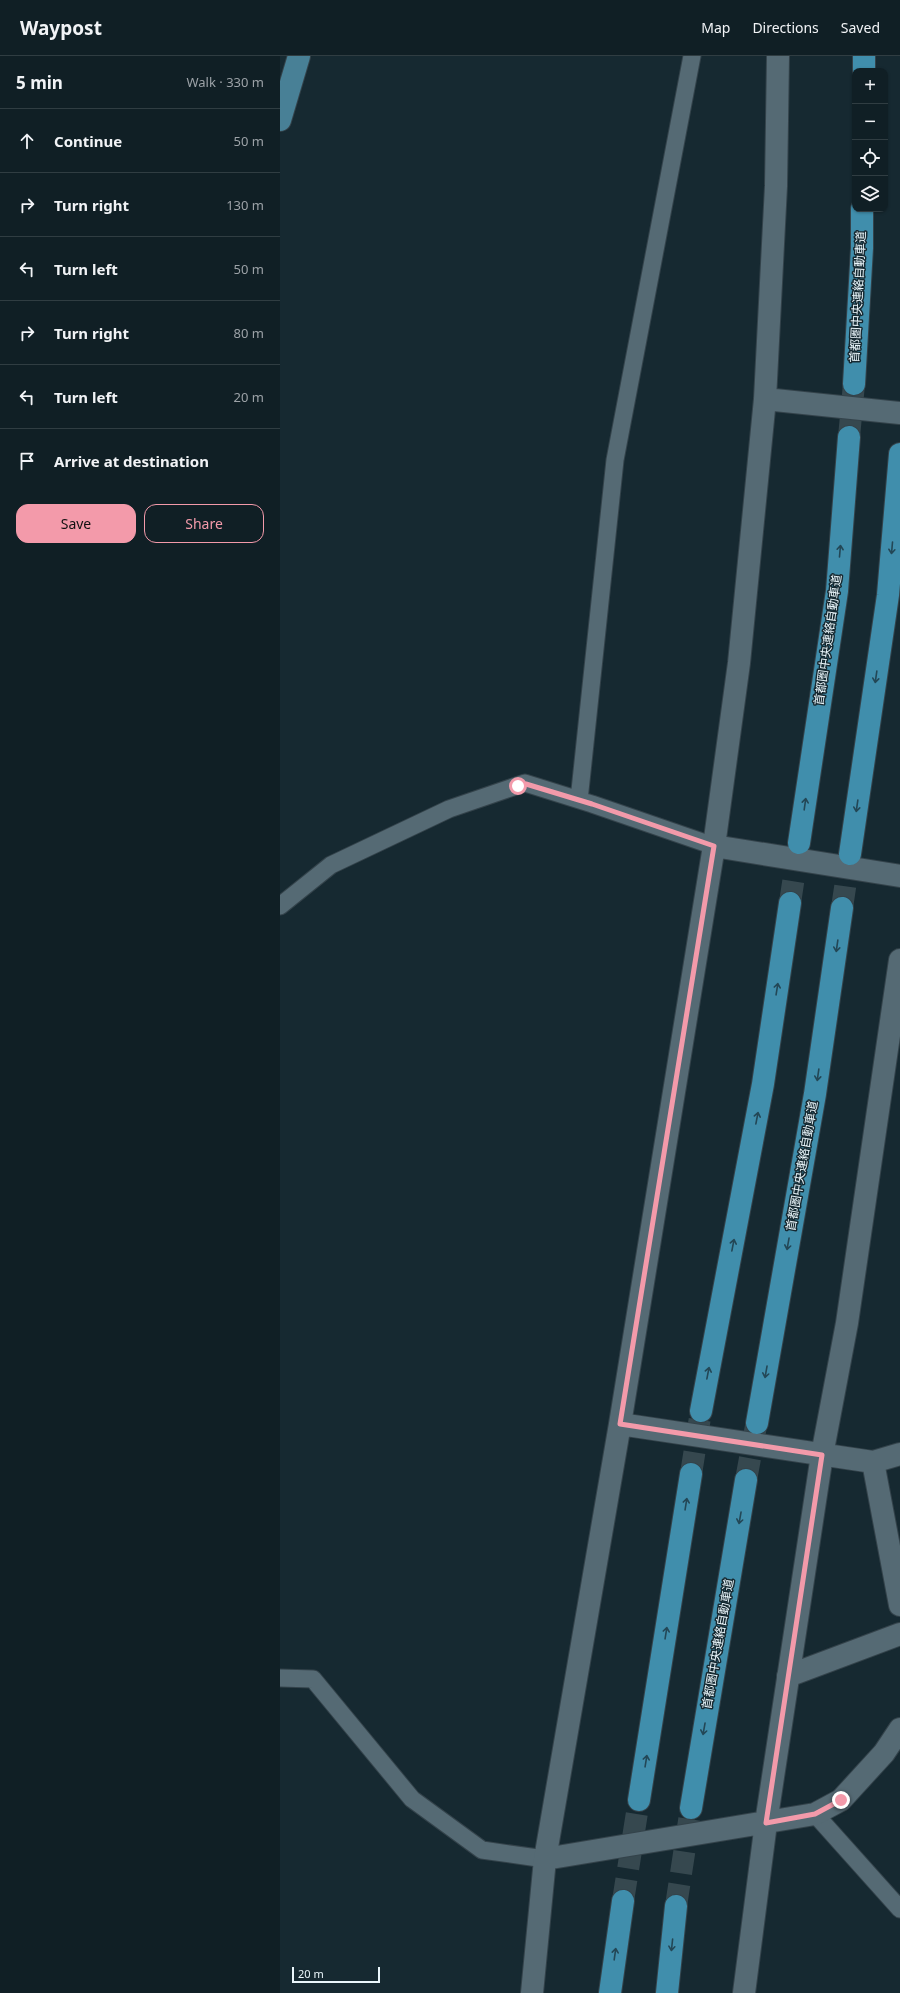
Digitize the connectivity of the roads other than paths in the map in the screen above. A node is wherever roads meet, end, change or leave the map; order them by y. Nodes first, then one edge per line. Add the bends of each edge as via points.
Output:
1 (299, 56) edge
2 (692, 56) edge
3 (778, 56) edge
4 (864, 56) edge
5 (864, 68) edge
6 (281, 111) edge
7 (862, 212) edge
8 (854, 384) tunnel mouth
9 (765, 399) junction
10 (900, 413) edge
11 (850, 437) tunnel mouth
12 (900, 454) edge
13 (579, 800) junction
14 (799, 843) tunnel mouth
15 (714, 846) junction
16 (850, 854) tunnel mouth
17 (900, 876) edge
18 (790, 903) tunnel mouth
19 (280, 906) edge
20 (842, 908) tunnel mouth
21 (900, 960) edge
22 (701, 1411) tunnel mouth
23 (757, 1423) tunnel mouth
24 (620, 1424) junction
25 (900, 1454) edge
26 (822, 1455) junction
27 (872, 1462) junction
28 (691, 1474) tunnel mouth
29 (746, 1480) tunnel mouth
30 (900, 1605) edge
31 (900, 1634) edge
32 (788, 1676) junction
33 (280, 1678) edge
34 (900, 1729) edge
35 (640, 1800) tunnel mouth
36 (690, 1808) tunnel mouth
37 (815, 1814) junction
38 (766, 1823) junction
39 (545, 1859) junction
40 (623, 1901) tunnel mouth
41 (676, 1906) tunnel mouth
42 (900, 1909) edge
43 (532, 1993) edge
44 (610, 1993) edge
45 (667, 1993) edge
46 (744, 1993) edge

1 - 6 main road
2 - 13 lane via 615,460
3 - 9 street via 776,186
4 - 5 highway
7 - 8 highway, 首都圏中央連絡自動車道
9 - 10 street
9 - 15 street via 739,663
14 -> 11 highway, 首都圏中央連絡自動車道 via 837,591
12 -> 16 highway via 888,595
13 - 15 lane
13 - 19 lane via 526,784 449,809 331,865
15 - 17 street
15 - 24 street
22 -> 18 highway via 763,1084
20 -> 23 highway, 首都圏中央連絡自動車道 via 815,1094
21 - 26 street via 847,1323
24 - 26 street
24 - 39 street
25 - 27 street
26 - 27 street
26 - 32 street
27 - 30 street
35 -> 28 highway
29 -> 36 highway, 首都圏中央連絡自動車道
31 - 32 street
32 - 38 street
33 - 39 lane via 313,1679 412,1799 482,1850
34 - 37 street via 884,1753 841,1800
37 - 38 street
37 - 42 lane
38 - 39 street
38 - 46 street
39 - 43 street
44 -> 40 highway
41 -> 45 highway

